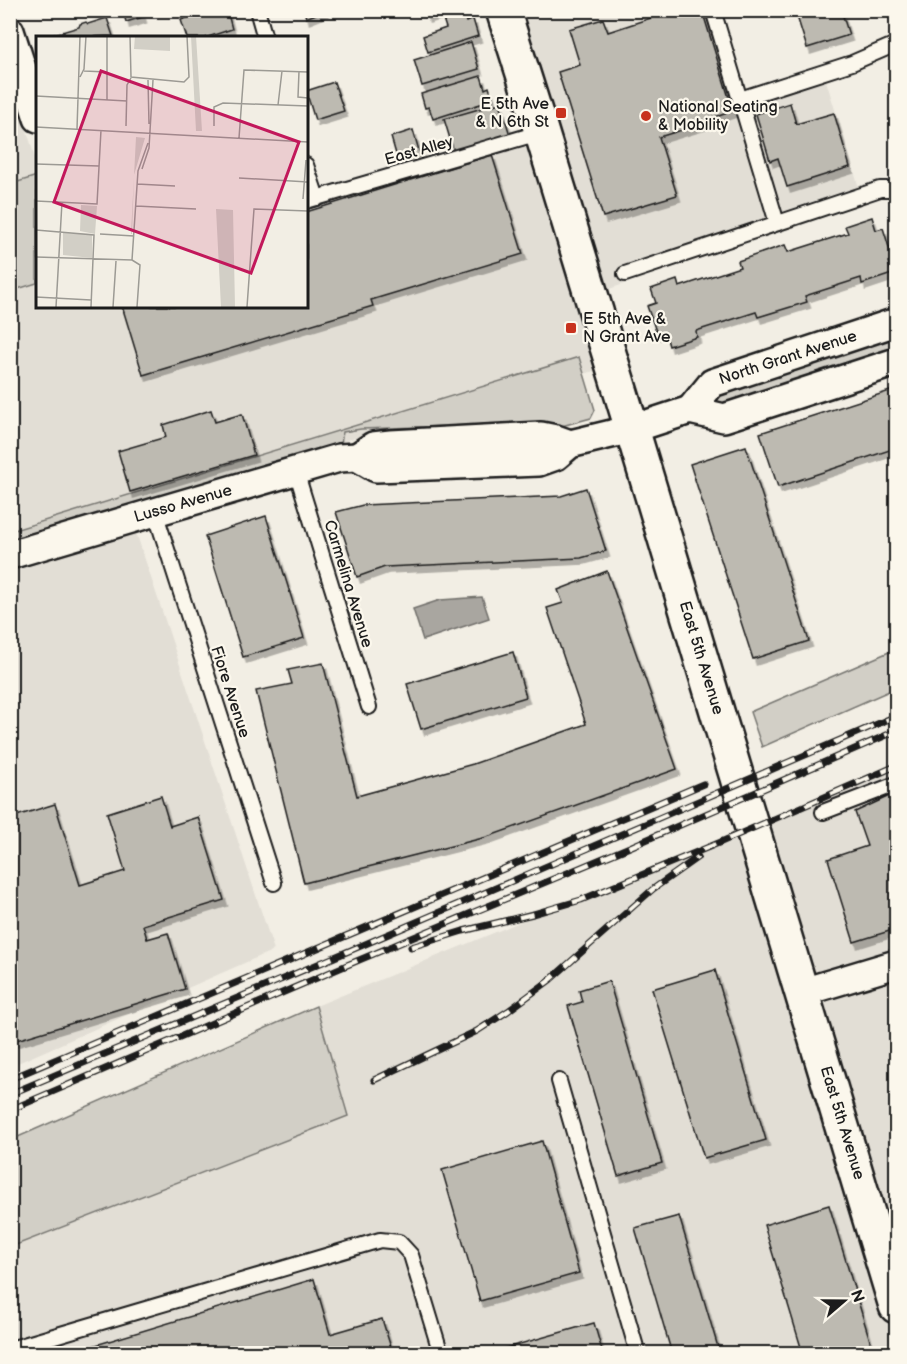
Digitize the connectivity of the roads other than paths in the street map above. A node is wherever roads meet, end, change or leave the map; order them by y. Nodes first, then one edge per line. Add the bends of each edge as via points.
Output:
1 (257, 10) edge
2 (503, 10) edge
3 (713, 10) edge
4 (265, 36) edge
5 (897, 44) edge
6 (13, 46) edge
7 (740, 99) junction
8 (36, 112) edge
9 (542, 132) junction
10 (308, 179) edge
11 (897, 189) edge
12 (311, 200) edge
13 (777, 224) junction
14 (625, 274) dead end
15 (897, 322) edge
16 (897, 362) edge
17 (690, 410) junction
18 (632, 429) junction
19 (296, 471) junction
20 (154, 512) junction
21 (10, 555) edge
22 (369, 706) dead end
23 (897, 783) edge
24 (823, 812) dead end
25 (274, 883) dead end
26 (897, 964) edge
27 (803, 992) junction
28 (559, 1081) dead end
29 (897, 1306) edge
30 (10, 1349) edge
31 (441, 1353) edge
32 (638, 1353) edge

1 - 4 lane
2 - 9 main road, East 5th Avenue
3 - 7 lane
5 - 7 lane via 852,63
6 - 8 street
7 - 13 lane
9 - 12 lane, East Alley
9 - 18 main road, East 5th Avenue
10 - 12 lane
11 - 13 lane via 880,189
13 - 14 lane
15 - 17 street, North Grant Avenue via 712,383
16 - 17 street via 724,418
17 - 18 street
18 - 19 street, Lusso Avenue via 570,444 541,436 373,446 357,457 339,458
18 - 27 main road, East 5th Avenue
19 - 20 street, Lusso Avenue
19 - 22 lane, Carmelina Avenue
20 - 21 street, Lusso Avenue
20 - 25 lane, Fiore Avenue
23 - 24 lane
26 - 27 street
27 - 29 main road, East 5th Avenue
28 - 32 lane
30 - 31 lane via 380,1240 399,1242 411,1255

